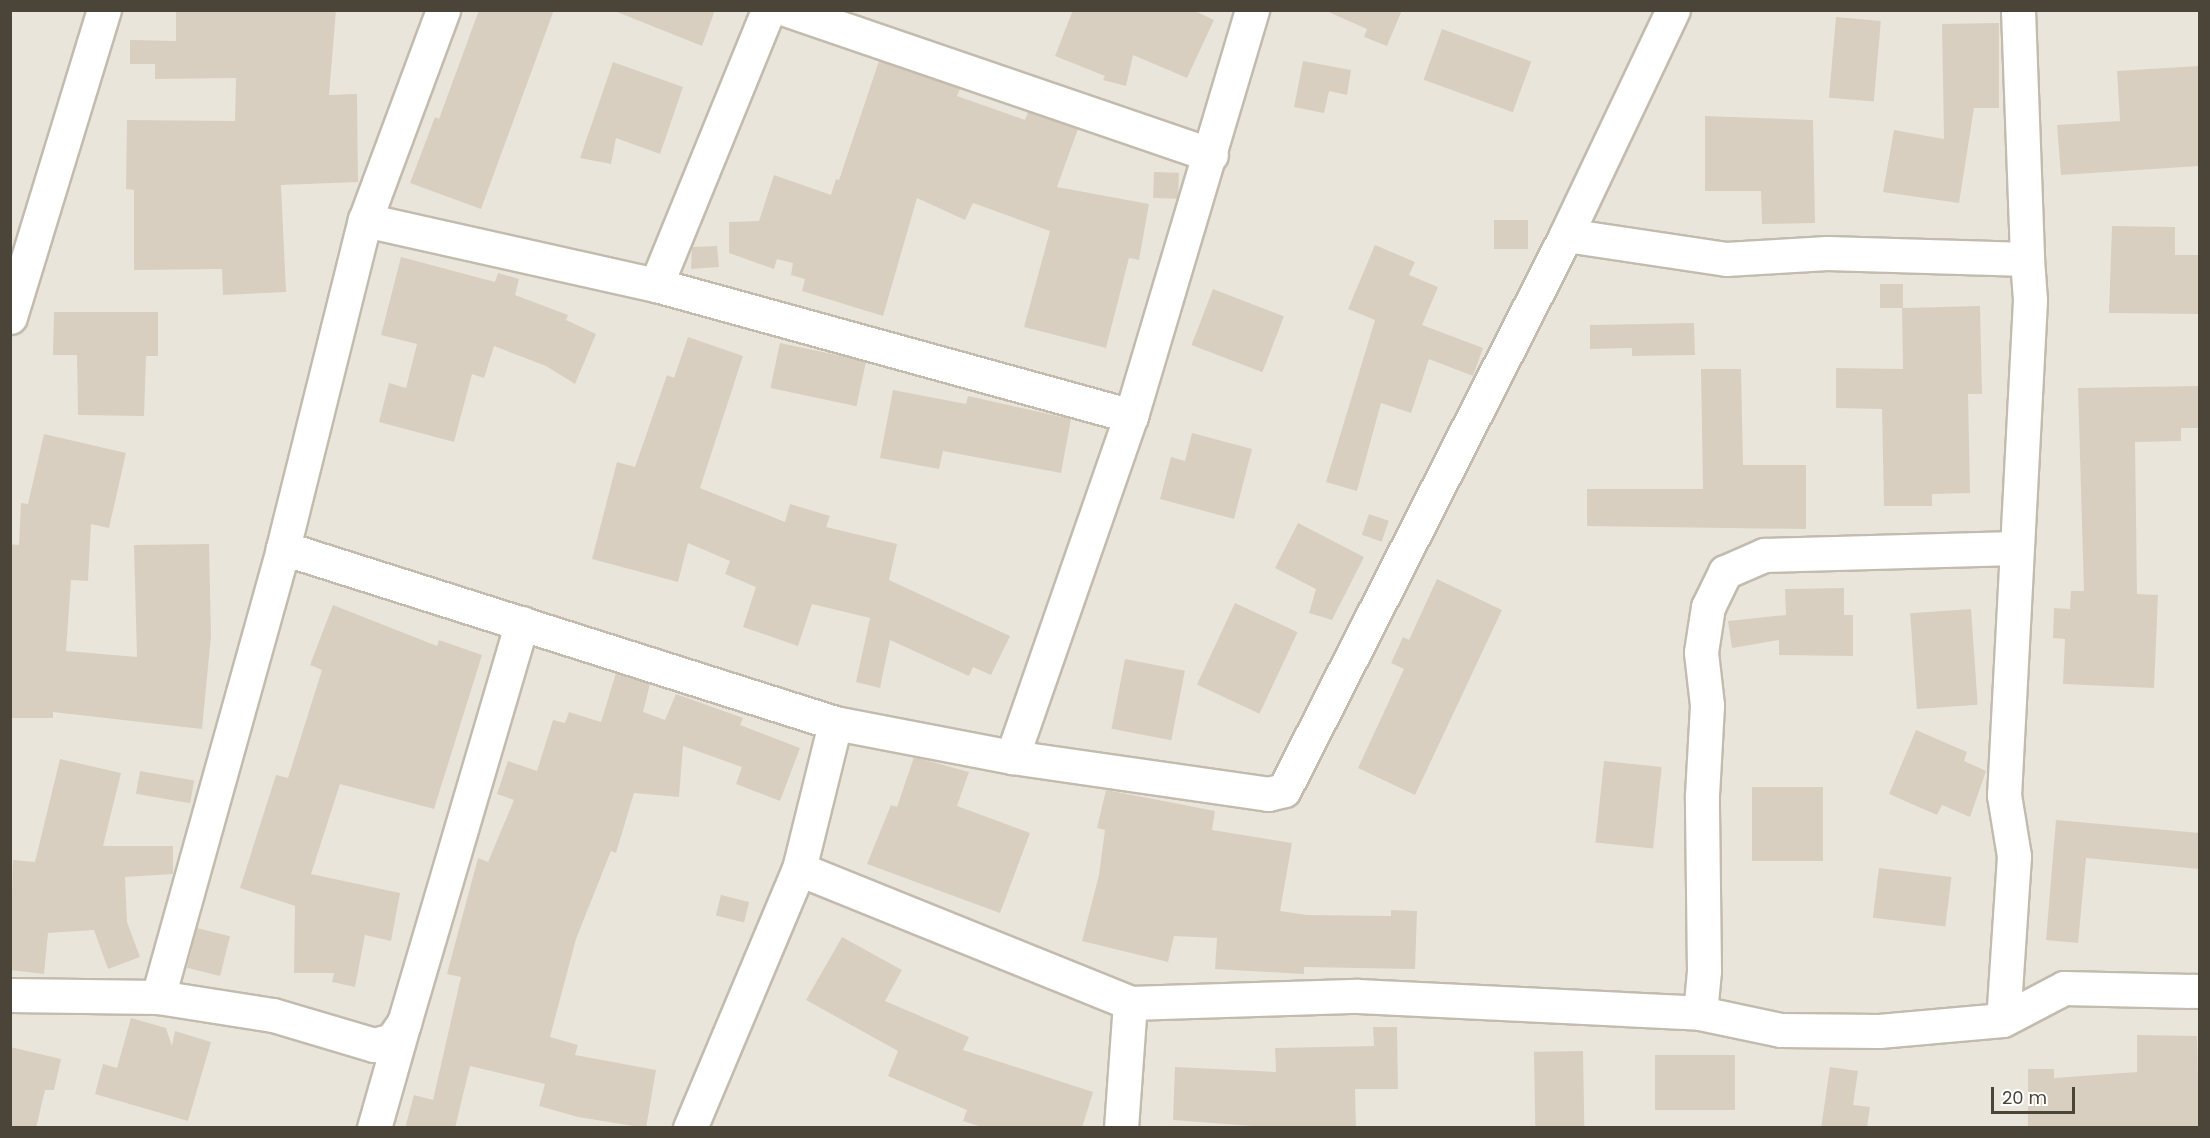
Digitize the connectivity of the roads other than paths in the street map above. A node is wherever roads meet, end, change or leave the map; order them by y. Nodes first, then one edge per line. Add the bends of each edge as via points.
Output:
1 (104, 10) edge
2 (443, 10) edge
3 (768, 10) edge
4 (788, 10) edge
5 (1252, 10) edge
6 (1673, 10) edge
7 (2018, 10) edge
8 (1211, 155) junction
9 (365, 220) junction
10 (1566, 235) junction
11 (2027, 259) junction
12 (656, 285) junction
13 (10, 317) edge
14 (1131, 416) junction
15 (283, 548) junction
16 (2015, 548) junction
17 (522, 623) junction
18 (835, 723) junction
19 (1012, 757) junction
20 (799, 869) junction
21 (2199, 992) edge
22 (10, 995) edge
23 (158, 997) junction
24 (1130, 1003) junction
25 (1700, 1013) junction
26 (2002, 1020) junction
27 (404, 1023) junction
28 (374, 1128) edge
29 (690, 1128) edge
30 (1121, 1128) edge

1 - 13 street
2 - 9 street
3 - 12 street
4 - 8 street
5 - 8 street
6 - 10 street
7 - 11 street
8 - 14 street
9 - 12 street
9 - 15 street
10 - 11 street via 1726,259 1827,253
10 - 19 street via 1284,790 1268,794
11 - 16 street via 2030,300
12 - 14 street
14 - 19 street
15 - 17 street
15 - 23 street
16 - 25 street via 1764,555 1725,572 1708,607 1701,652 1707,705 1702,795 1704,971
16 - 26 street via 2004,795 2014,856
17 - 18 street
17 - 27 street
18 - 19 street
18 - 20 street
20 - 24 street
20 - 29 street
21 - 26 street via 2064,988
22 - 23 street
23 - 27 street via 273,1015 374,1045 392,1040
24 - 25 street via 1358,996
24 - 30 street
25 - 26 street via 1781,1030 1879,1031
27 - 28 street

